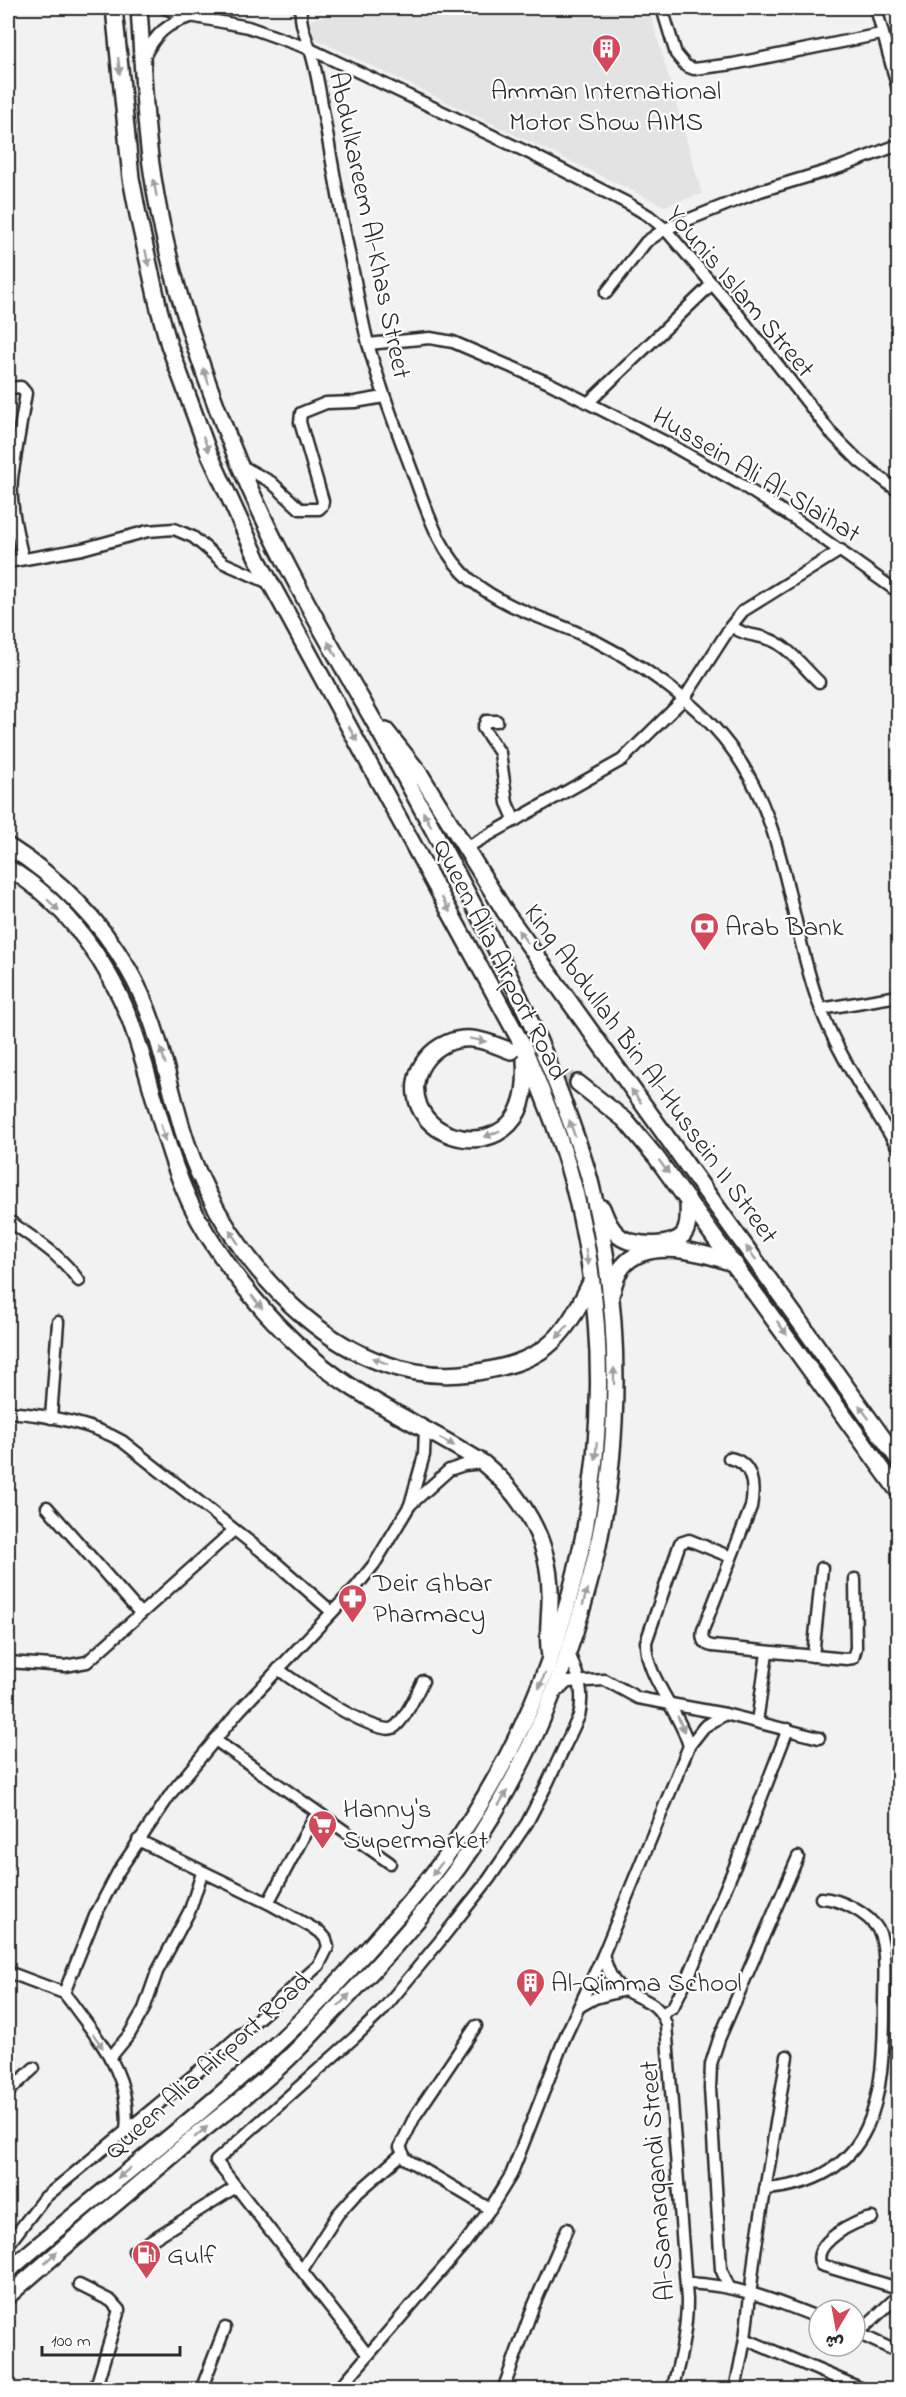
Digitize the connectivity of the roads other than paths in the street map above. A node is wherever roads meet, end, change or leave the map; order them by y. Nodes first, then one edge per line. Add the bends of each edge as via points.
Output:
1 (114, 8) edge
2 (139, 8) edge
3 (165, 8) edge
4 (301, 8) edge
5 (662, 8) edge
6 (876, 8) edge
7 (194, 16) junction
8 (881, 34) junction
9 (310, 49) junction
10 (143, 59) junction
11 (898, 89) edge
12 (898, 145) edge
13 (665, 229) junction
14 (712, 284) junction
15 (606, 293) dead end
16 (368, 344) junction
17 (8, 388) edge
18 (384, 397) junction
19 (589, 402) junction
20 (240, 465) junction
21 (10, 471) edge
22 (266, 479) junction
23 (250, 489) junction
24 (898, 491) edge
25 (841, 550) junction
26 (255, 556) junction
27 (23, 559) junction
28 (8, 562) edge
29 (246, 574) junction
30 (270, 582) junction
31 (898, 592) edge
32 (731, 626) junction
33 (819, 681) dead end
34 (684, 699) junction
35 (370, 715) junction
36 (497, 721) dead end
37 (515, 821) junction
38 (8, 846) edge
39 (464, 849) junction
40 (8, 868) edge
41 (135, 981) junction
42 (113, 984) junction
43 (898, 996) edge
44 (821, 1009) junction
45 (517, 1049) junction
46 (578, 1083) tunnel mouth
47 (898, 1148) edge
48 (591, 1183) junction
49 (688, 1200) junction
50 (8, 1220) edge
51 (735, 1264) junction
52 (79, 1281) dead end
53 (591, 1282) junction
54 (610, 1298) junction
55 (58, 1322) dead end
56 (8, 1412) edge
57 (51, 1418) junction
58 (425, 1430) junction
59 (729, 1458) dead end
60 (898, 1459) edge
61 (483, 1463) junction
62 (898, 1491) edge
63 (410, 1505) junction
64 (47, 1507) dead end
65 (234, 1530) junction
66 (731, 1557) junction
67 (822, 1568) dead end
68 (855, 1579) dead end
69 (332, 1612) junction
70 (140, 1613) junction
71 (568, 1653) junction
72 (767, 1653) junction
73 (813, 1656) junction
74 (550, 1659) junction
75 (8, 1662) edge
76 (278, 1669) junction
77 (423, 1681) dead end
78 (580, 1681) junction
79 (554, 1693) junction
80 (669, 1703) junction
81 (725, 1714) junction
82 (757, 1722) junction
83 (788, 1730) junction
84 (819, 1738) dead end
85 (215, 1740) junction
86 (689, 1746) junction
87 (321, 1815) junction
88 (138, 1840) junction
89 (798, 1857) dead end
90 (390, 1863) dead end
91 (202, 1873) junction
92 (821, 1899) dead end
93 (268, 1902) junction
94 (603, 1955) junction
95 (8, 1972) edge
96 (625, 1990) junction
97 (64, 1993) junction
98 (579, 2007) junction
99 (662, 2014) junction
100 (476, 2026) dead end
101 (787, 2056) dead end
102 (110, 2058) junction
103 (34, 2068) dead end
104 (8, 2091) edge
105 (126, 2131) junction
106 (402, 2154) junction
107 (236, 2187) junction
108 (765, 2189) junction
109 (490, 2209) junction
110 (872, 2218) dead end
111 (567, 2229) dead end
112 (8, 2245) edge
113 (134, 2251) dead end
114 (302, 2270) junction
115 (8, 2271) edge
116 (687, 2283) junction
117 (79, 2285) dead end
118 (729, 2287) junction
119 (898, 2288) edge
120 (751, 2292) junction
121 (8, 2296) edge
122 (898, 2296) edge
123 (807, 2313) edge
124 (867, 2323) edge
125 (225, 2328) dead end
126 (867, 2338) edge
127 (745, 2339) junction
128 (898, 2352) edge
129 (367, 2354) junction
130 (95, 2390) edge
131 (201, 2390) edge
132 (338, 2390) edge
133 (503, 2390) edge
134 (672, 2390) edge
135 (735, 2390) edge
136 (865, 2390) edge

1 -> 26 highway, Queen Alia Airport Road via 131,178 159,309 208,451
2 - 10 highway, Queen Alia Airport Road
3 - 7 street, Younis Islam Street
4 - 9 street, Abdulkareem Al-Khas Street via 300,20
5 - 8 street via 676,54 694,69
6 - 8 street
7 - 9 street, Younis Islam Street via 248,27
7 - 10 street via 159,32
8 - 11 street
9 - 13 street, Younis Islam Street via 620,199
9 - 16 street, Abdulkareem Al-Khas Street
20 -> 10 highway, Queen Alia Airport Road via 194,341 160,217 152,172
12 - 13 street via 727,203
13 - 14 street, Younis Islam Street
13 - 15 street via 646,242
14 - 19 street
14 - 24 street, Younis Islam Street via 832,434
16 - 18 street, Abdulkareem Al-Khas Street
16 - 19 street, Hussein Ali Al-Slaihat via 430,338 453,342
17 - 21 street via 21,387 26,393
18 - 22 street via 326,403 301,413 300,422 323,501 319,510 300,509
18 - 34 street, Abdulkareem Al-Khas Street via 444,549 463,572 508,604 597,641
19 - 25 street, Hussein Ali Al-Slaihat via 761,496
20 - 22 street
20 - 23 highway, Queen Alia Airport Road
21 - 27 street
22 - 23 street via 253,483
35 -> 23 highway, Queen Alia Airport Road via 303,597
25 - 31 street, Hussein Ali Al-Slaihat
25 - 32 street via 749,607
26 - 29 street
26 - 30 highway, Queen Alia Airport Road
27 - 28 street
27 - 29 street via 82,549 148,531 174,529 193,537 224,563
29 - 30 street
30 -> 45 highway, Queen Alia Airport Road
32 - 33 street via 743,634 779,645
32 - 34 street
34 - 37 street via 619,763
34 - 44 street, Abdulkareem Al-Khas Street via 726,741 760,798
35 - 39 highway, King Abdullah Bin Al-Hussein II Street via 392,736 420,774
48 -> 35 highway, Queen Alia Airport Road via 556,1081 524,1006
36 - 37 street via 486,721 483,728 500,753 507,803
37 - 39 street
38 - 41 highway via 79,904 112,944
60 -> 39 highway, King Abdullah Bin Al-Hussein II Street via 573,1009
40 -> 42 highway via 65,917 86,941
41 - 42 highway
53 -> 41 highway via 574,1316 556,1340 523,1360 483,1371 437,1374 403,1368 370,1357 316,1326 261,1274 213,1204 189,1148 161,1049
42 -> 58 highway via 135,1034 183,1189 231,1270 277,1324 316,1360 353,1388
43 - 44 street
44 - 47 street, Abdulkareem Al-Khas Street via 848,1066
45 -> 45 highway via 525,1073 523,1097 518,1113 503,1130 482,1139 458,1137 438,1128 425,1115 417,1084 424,1060 439,1046 461,1038
45 -> 53 highway, Queen Alia Airport Road via 551,1115 577,1199
46 -> 49 highway, King Abdullah Bin Al-Hussein II Street via 634,1129
48 - 49 highway via 612,1228 621,1238 636,1243 665,1243 682,1236 687,1225
48 - 54 highway, Queen Alia Airport Road
49 - 51 highway, King Abdullah Bin Al-Hussein II Street
50 - 52 street via 51,1250
51 - 54 highway via 693,1251 640,1254 621,1267
51 -> 62 highway, King Abdullah Bin Al-Hussein II Street
53 -> 74 highway, Queen Alia Airport Road via 598,1362 594,1478 577,1573
71 -> 54 highway, Queen Alia Airport Road via 595,1561 608,1484 614,1401
55 - 57 street
56 - 57 street
57 - 65 street via 93,1428 123,1441
58 -> 61 highway
58 - 63 street via 423,1461
59 - 66 street via 745,1466 753,1484 751,1507
61 - 63 street via 449,1470
61 - 74 highway via 519,1499 542,1545 550,1591
63 - 69 street via 375,1563
64 - 70 street
65 - 69 street
65 - 70 street
66 - 72 street via 702,1640 712,1646
66 - 80 street via 689,1540 678,1546 646,1642 652,1669
67 - 73 street
68 - 73 street via 855,1656
69 - 76 street
70 - 75 street via 87,1662 72,1666
71 - 78 street
71 - 79 highway, Queen Alia Airport Road
72 - 73 street
72 - 82 street
74 -> 115 highway, Queen Alia Airport Road via 510,1752 460,1837 417,1894 280,2040
76 - 77 street via 325,1700 385,1730 398,1725
76 - 85 street
78 - 79 street via 568,1682
78 - 80 street via 610,1682 638,1698
78 - 107 street via 581,1705 575,1725 537,1804 503,1859 381,2012 216,2161
121 -> 79 highway, Queen Alia Airport Road via 281,2065 391,1951 444,1887 494,1814 524,1761
80 - 81 street
80 -> 86 street
81 - 82 street
81 - 86 street via 704,1727
82 - 83 street
83 - 84 street
83 - 99 street via 690,1972 673,2007
85 - 87 street
85 - 88 street
86 - 94 street
87 - 90 street
87 - 93 street via 313,1819
88 - 91 street
88 - 97 street via 94,1916
89 - 118 street via 718,2039 711,2064 721,2269
91 - 93 street
91 - 102 street via 144,2009
92 - 108 street via 845,1904 872,1921 881,1938 884,2004 880,2074 872,2118 853,2151 828,2174
93 - 105 street via 324,1936 328,1947 323,1961
94 - 96 street via 611,1977
94 - 98 street
95 - 97 street
96 - 98 street
96 - 99 street via 650,2002
97 -> 102 street
98 - 109 street via 520,2157
99 - 116 street, Al-Samarqandi Street via 669,2049
100 - 106 street via 415,2115 399,2147
101 - 108 street
102 - 105 street via 123,2083
103 - 104 street
105 - 112 street via 43,2199
106 - 109 street via 420,2169
106 - 114 street via 338,2214
107 - 113 street
107 - 114 street
108 - 120 street
109 - 129 street
110 - 119 street via 861,2219 828,2240 819,2261 821,2265
111 - 133 street
114 - 129 street
116 - 118 street
116 - 134 street, Al-Samarqandi Street via 687,2319
117 - 130 street via 111,2301 119,2310
118 - 120 street
120 - 123 street
120 - 127 street
122 - 124 street
125 - 131 street
126 - 128 street
127 - 135 street
127 - 136 street
129 - 132 street

